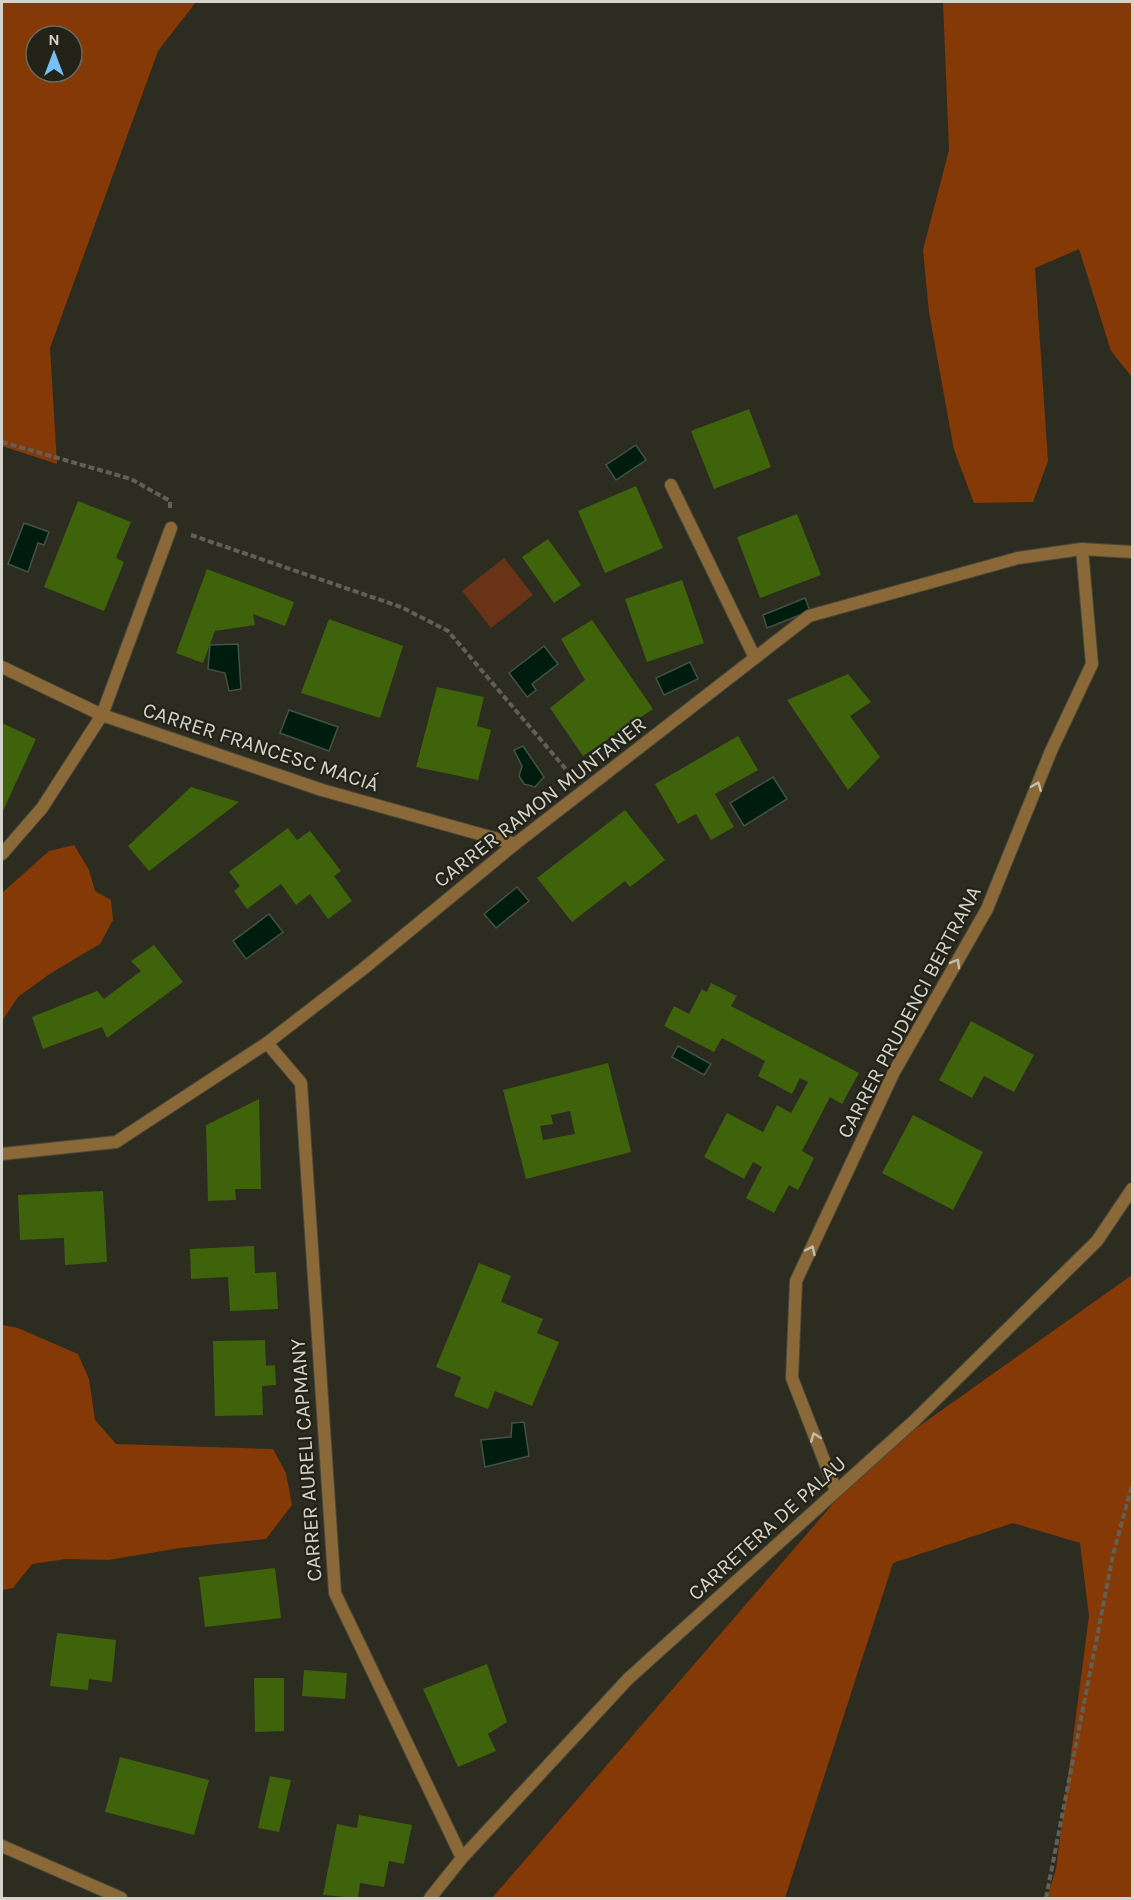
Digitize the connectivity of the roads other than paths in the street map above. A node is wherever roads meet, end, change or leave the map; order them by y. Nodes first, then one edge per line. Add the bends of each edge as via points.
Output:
1 (671, 485) dead end
2 (171, 528) road end
3 (1082, 549) junction
4 (1132, 552) edge
5 (755, 658) junction
6 (2, 667) edge
7 (102, 715) junction
8 (515, 844) junction
9 (2, 855) edge
10 (267, 1043) junction
11 (2, 1154) edge
12 (1132, 1189) edge
13 (836, 1491) junction
14 (2, 1846) edge
15 (462, 1858) junction
16 (121, 1899) edge
17 (430, 1899) edge

1 - 5 street
2 - 7 street
3 - 4 street, CARRER RAMON MUNTANER
3 - 5 street, CARRER RAMON MUNTANER via 1018,558 809,616
13 -> 3 street, CARRER PRUDENCI BERTRANA via 792,1378 796,1281 894,1072 987,909 1051,751 1092,664
5 - 8 street, CARRER RAMON MUNTANER
6 - 7 street, CARRER FRANCESC MACIÁ
7 - 8 street, CARRER FRANCESC MACIÁ via 322,790
7 - 9 street via 42,808
8 - 10 street, CARRER RAMON MUNTANER
10 - 11 street, CARRER RAMON MUNTANER via 116,1142
10 - 15 street, CARRER AURELI CAPMANY via 300,1083 335,1593
12 - 13 street, CARRETERA DE PALAU via 1097,1241 914,1421
13 - 15 street, CARRETERA DE PALAU via 628,1679
14 - 16 street
15 - 17 street, CARRETERA DE PALAU

